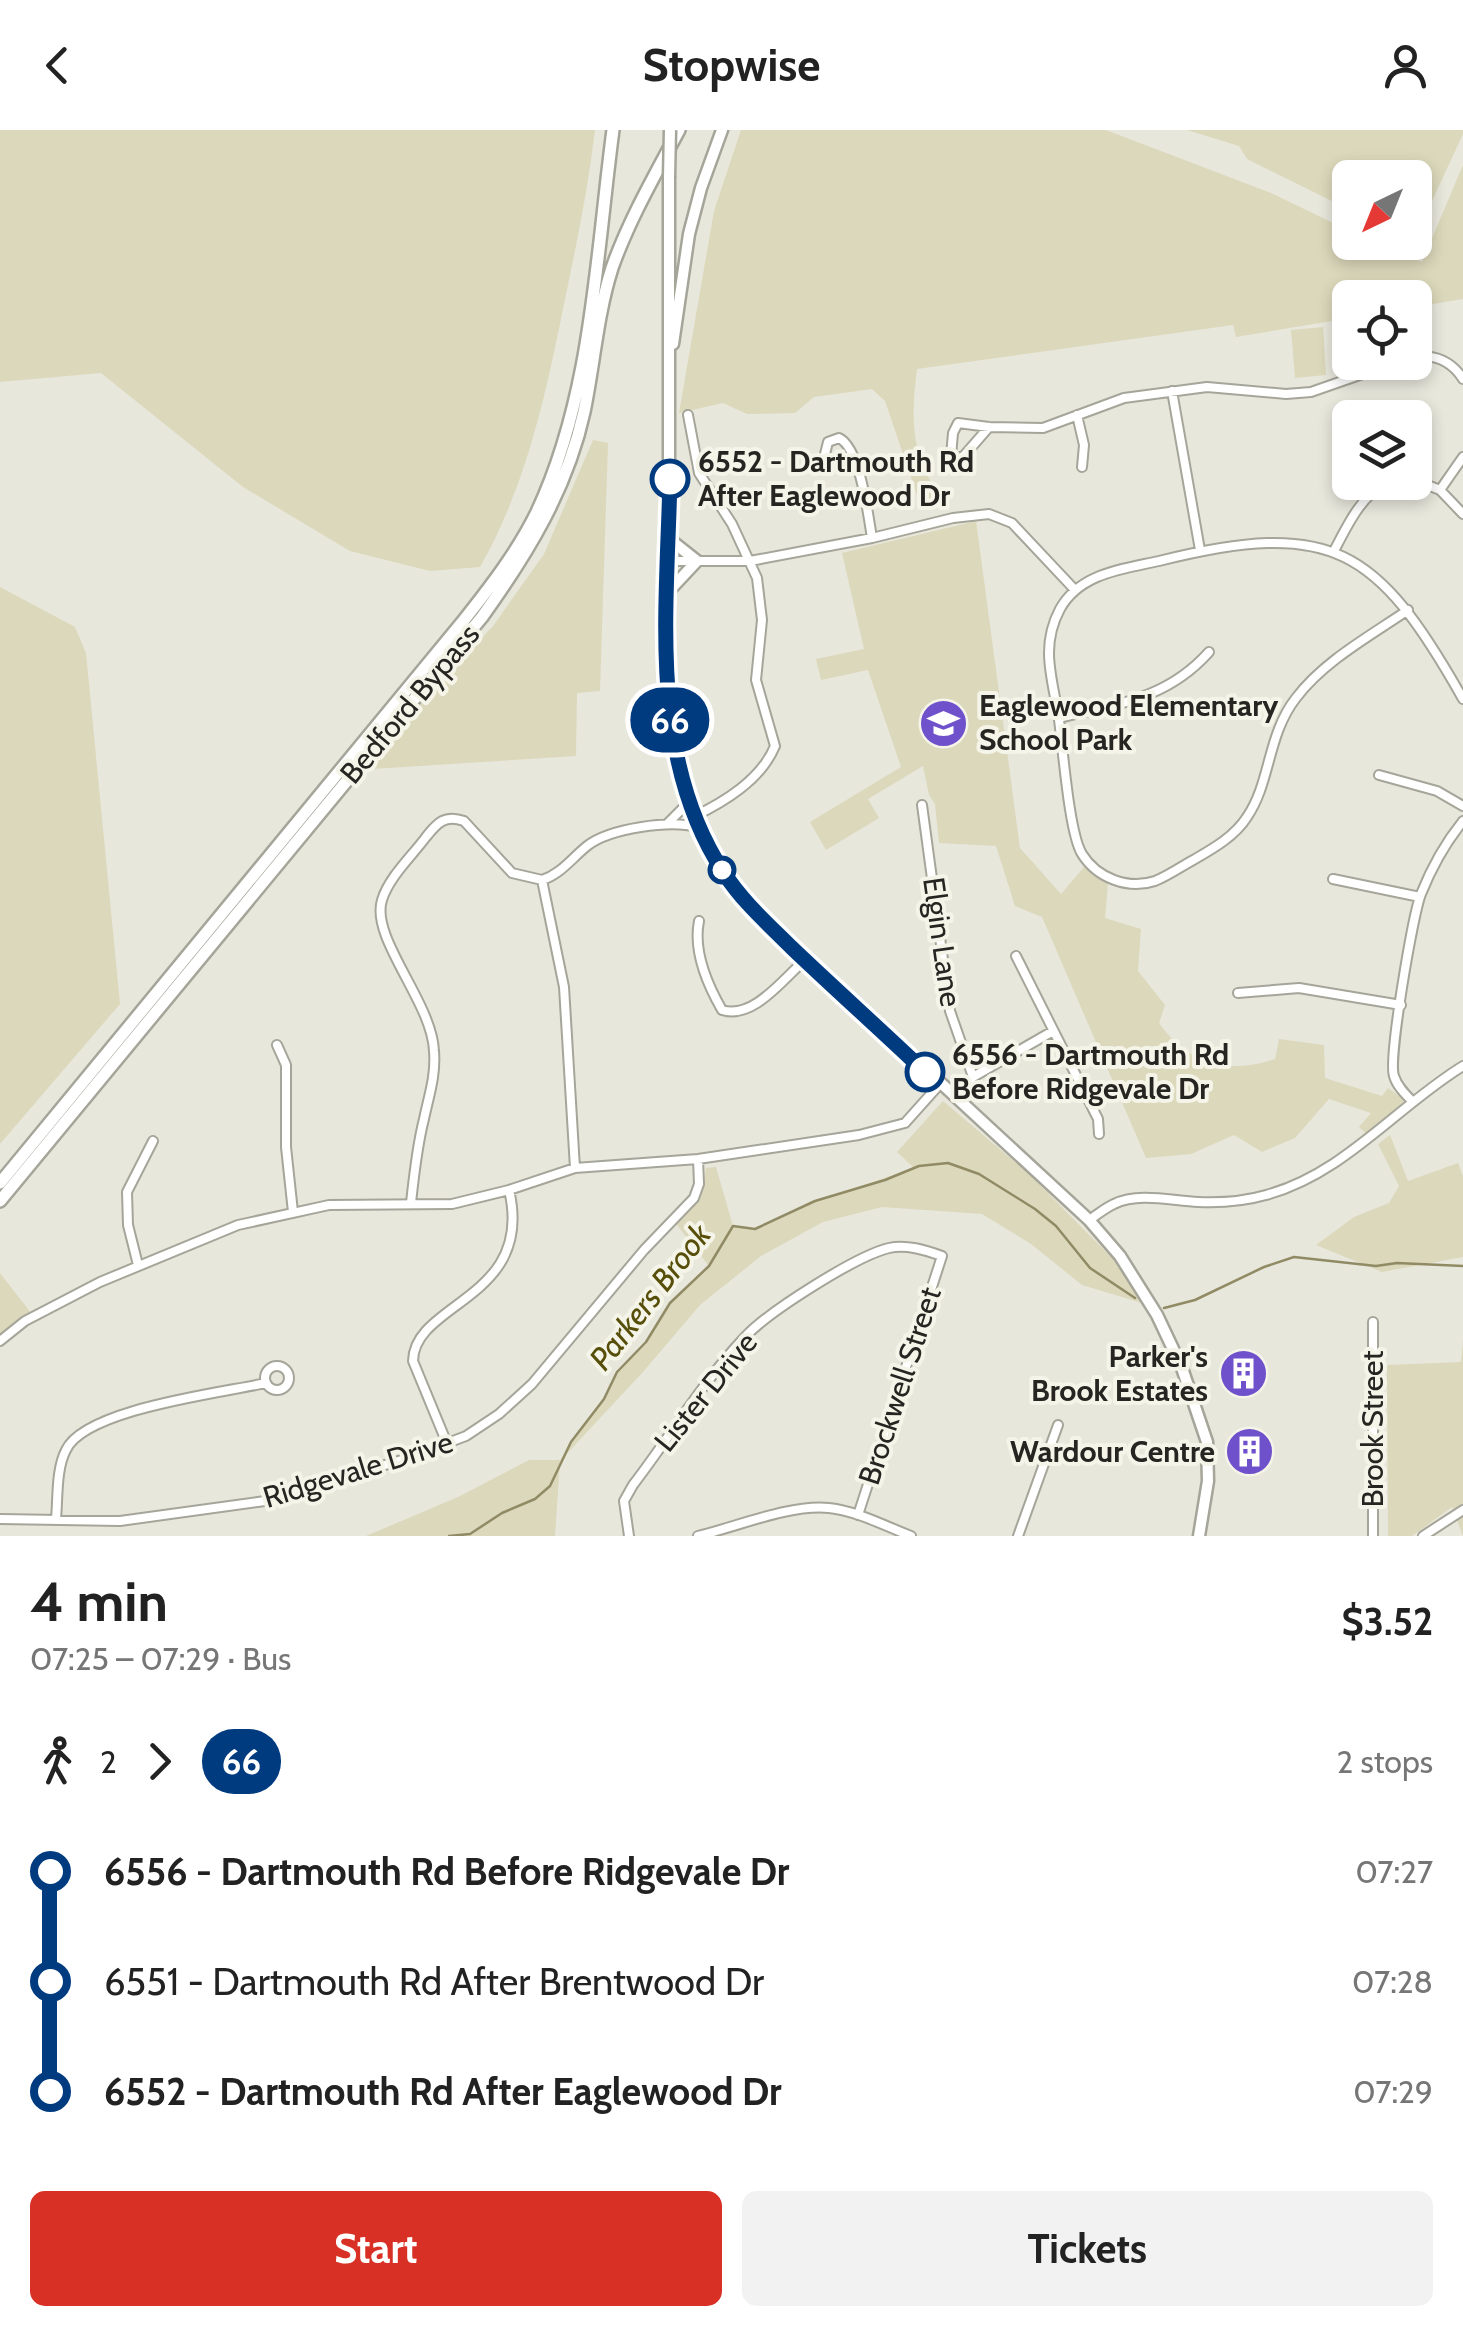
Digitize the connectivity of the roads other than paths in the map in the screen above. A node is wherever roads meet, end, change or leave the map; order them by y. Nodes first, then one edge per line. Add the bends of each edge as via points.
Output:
1 (613, 130) edge
2 (670, 130) edge
3 (679, 130) edge
4 (722, 130) edge
5 (670, 355) junction
6 (1432, 357) edge
7 (1463, 379) edge
8 (1345, 380) edge
9 (1172, 391) junction
10 (688, 415) dead end
11 (1076, 415) junction
12 (989, 428) junction
13 (1463, 458) edge
14 (854, 465) dead end
15 (1082, 466) dead end
16 (1432, 487) edge
17 (1440, 490) junction
18 (1365, 500) edge
19 (1463, 514) edge
20 (668, 538) junction
21 (872, 538) junction
22 (1200, 550) junction
23 (1334, 551) junction
24 (668, 561) junction
25 (750, 561) junction
26 (697, 562) junction
27 (1075, 590) junction
28 (668, 592) junction
29 (1408, 610) junction
30 (1209, 652) dead end
31 (1463, 699) edge
32 (1059, 718) junction
33 (1379, 774) dead end
34 (688, 804) junction
35 (922, 806) dead end
36 (1463, 806) edge
37 (1463, 820) edge
38 (695, 822) junction
39 (667, 824) junction
40 (1333, 878) dead end
41 (542, 880) junction
42 (1420, 896) junction
43 (699, 921) dead end
44 (1016, 956) dead end
45 (805, 960) junction
46 (1238, 994) dead end
47 (1401, 1005) junction
48 (1053, 1031) junction
49 (277, 1045) dead end
50 (1463, 1066) edge
51 (973, 1077) junction
52 (939, 1085) junction
53 (953, 1098) junction
54 (1412, 1101) junction
55 (1099, 1134) dead end
56 (153, 1141) dead end
57 (698, 1159) junction
58 (576, 1168) junction
59 (0, 1184) edge
60 (509, 1190) junction
61 (0, 1201) edge
62 (410, 1203) junction
63 (293, 1212) junction
64 (1088, 1220) junction
65 (942, 1256) joint
66 (138, 1265) junction
67 (1373, 1322) dead end
68 (0, 1341) edge
69 (266, 1383) dead end
70 (1058, 1425) dead end
71 (446, 1441) junction
72 (1463, 1510) edge
73 (858, 1515) junction
74 (0, 1519) edge
75 (56, 1519) junction
76 (629, 1536) edge
77 (698, 1536) edge
78 (911, 1536) edge
79 (1018, 1536) edge
80 (1198, 1536) edge
81 (1373, 1536) edge
82 (1423, 1536) edge

1 - 59 highway, Bedford Bypass via 574,406 554,470 519,543 464,620
2 - 5 main road, bridge
3 - 61 highway, Bedford Bypass via 622,244 605,294 572,457 523,560
4 - 5 main road via 689,234
5 - 20 main road
6 - 7 street
8 - 9 street via 1286,394
9 - 11 street
9 - 22 street
10 - 25 street via 699,472
11 - 12 street via 1044,428
11 - 15 street
12 - 12 street via 958,422 951,456 962,458
13 - 17 street
14 - 21 street
16 - 17 street
17 - 19 street
18 - 23 street
20 - 24 main road
20 - 26 main road
21 - 25 street
21 - 27 street via 989,514 1012,523
22 - 23 street via 1258,541
22 - 27 street via 1094,578
23 - 29 street via 1372,573
24 - 26 street
24 - 28 main road
25 - 26 street
25 - 38 street via 761,595 756,680 775,746 756,775
26 - 28 main road
27 - 32 street via 1050,636
28 - 34 main road via 669,714
29 - 31 street
29 - 32 street via 1336,660 1294,700 1278,726 1249,815 1236,830 1155,880 1116,882 1082,853
30 - 32 street via 1186,676 1152,694
33 - 36 street
34 - 38 main road
34 - 39 street
35 - 51 street, Elgin Lane via 950,1011
37 - 42 street
38 - 39 street
38 - 45 main road via 726,876
39 - 41 street via 601,836
40 - 42 street
41 - 58 street via 566,1002
41 - 62 street via 512,873 454,817 438,821 382,898 381,925 428,1018 434,1044 434,1082
42 - 47 street
43 - 45 street via 696,938 722,1010 747,1010
44 - 48 street
45 - 52 main road
46 - 47 street via 1300,988
47 - 54 street via 1392,1064
48 - 51 street
48 - 55 street via 1098,1119
49 - 63 street via 286,1065
50 - 54 street
51 - 53 street
52 - 53 main road
52 - 57 street via 905,1123 889,1128
53 - 64 main road
54 - 64 street via 1306,1181 1239,1200 1133,1199
56 - 66 street via 126,1192
57 - 58 street
57 - 71 street, Ridgevale Drive via 694,1198 532,1384 466,1436
58 - 60 street
60 - 62 street via 452,1204
60 - 71 street via 515,1227 500,1261 413,1348 412,1361
62 - 63 street
63 - 66 street via 218,1232
64 - 80 main road via 1139,1283 1190,1388 1207,1442
65 - 73 street, Brockwell Street
65 - 76 street, Lister Drive via 892,1247 872,1254 746,1335 624,1501
66 - 68 street via 56,1304
67 - 81 street, Brook Street
69 - 75 street via 88,1426 66,1449
70 - 79 street
71 - 75 street, Ridgevale Drive via 265,1501 120,1521
72 - 82 street
73 - 77 street via 827,1508 785,1513
73 - 78 street
74 - 75 street, Ridgevale Drive

